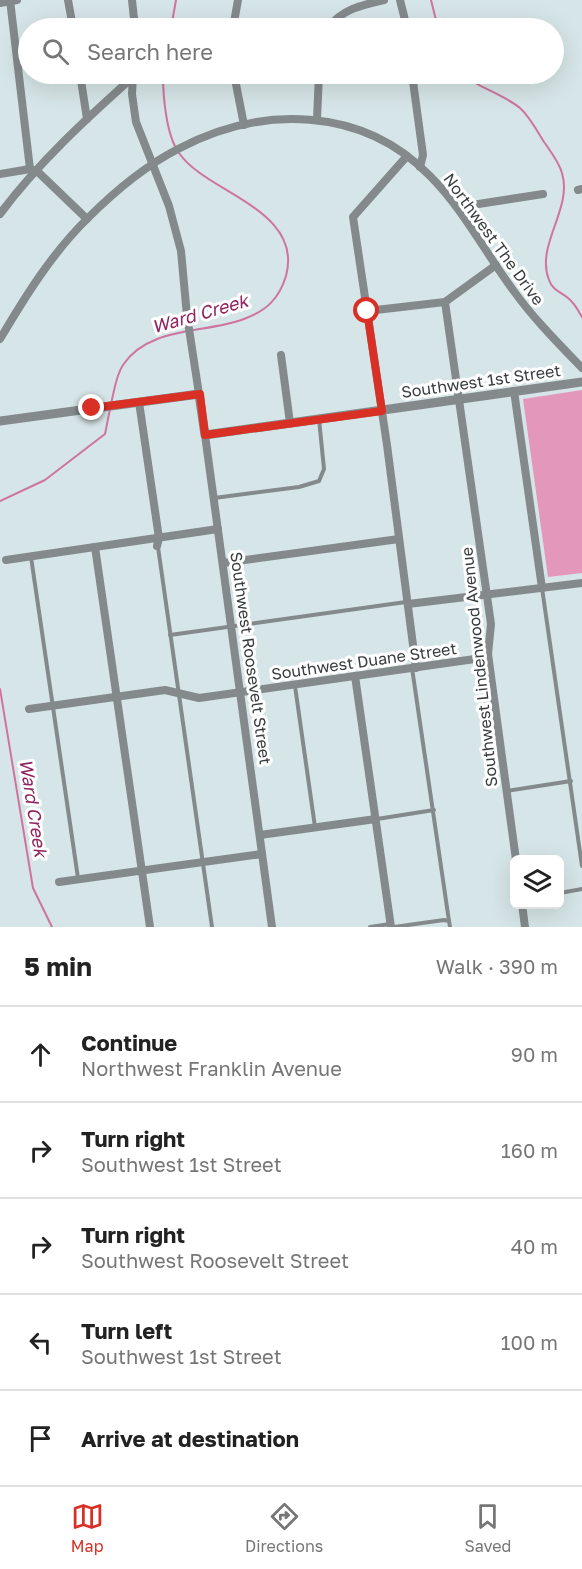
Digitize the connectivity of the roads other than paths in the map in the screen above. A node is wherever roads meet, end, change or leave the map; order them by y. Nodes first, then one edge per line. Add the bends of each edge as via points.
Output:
1 (12, 0) edge
2 (69, 0) edge
3 (132, 0) edge
4 (238, 0) edge
5 (384, 0) edge
6 (400, 0) edge
7 (0, 3) edge
8 (72, 18) edge
9 (134, 18) edge
10 (234, 18) edge
11 (337, 18) edge
12 (404, 18) edge
13 (18, 49) edge
14 (22, 84) edge
15 (82, 84) edge
16 (124, 84) edge
17 (133, 84) edge
18 (236, 84) edge
19 (319, 84) edge
20 (413, 84) edge
21 (87, 119) junction
22 (317, 119) junction
23 (244, 125) junction
24 (407, 156) junction
25 (153, 164) junction
26 (420, 167) junction
27 (33, 170) junction
28 (0, 174) edge
29 (543, 195) dead end
30 (459, 210) junction
31 (0, 214) edge
32 (87, 219) junction
33 (496, 265) junction
34 (445, 302) junction
35 (367, 311) junction
36 (0, 339) edge
37 (281, 355) dead end
38 (582, 368) edge
39 (582, 382) edge
40 (514, 391) junction
41 (200, 394) junction
42 (459, 399) junction
43 (139, 402) junction
44 (382, 411) junction
45 (319, 419) junction
46 (0, 421) edge
47 (290, 423) junction
48 (205, 435) junction
49 (214, 498) junction
50 (218, 529) junction
51 (399, 539) junction
52 (158, 542) junction
53 (95, 547) junction
54 (31, 556) junction
55 (6, 560) dead end
56 (223, 563) junction
57 (582, 583) edge
58 (542, 588) junction
59 (486, 594) junction
60 (407, 603) junction
61 (231, 626) junction
62 (170, 635) junction
63 (488, 654) junction
64 (414, 668) junction
65 (355, 676) junction
66 (295, 684) junction
67 (240, 692) junction
68 (179, 693) junction
69 (118, 697) junction
70 (54, 706) junction
71 (29, 709) dead end
72 (571, 781) junction
73 (506, 791) junction
74 (434, 810) junction
75 (376, 819) junction
76 (315, 828) junction
77 (260, 836) junction
78 (262, 854) junction
79 (515, 855) edge
80 (203, 862) junction
81 (582, 866) edge
82 (143, 871) junction
83 (79, 879) junction
84 (59, 882) dead end
85 (582, 890) edge
86 (564, 892) edge
87 (523, 909) edge
88 (448, 921) junction
89 (392, 926) edge
90 (150, 927) edge
91 (212, 927) edge
92 (272, 927) edge
93 (370, 927) edge
94 (450, 927) edge
95 (525, 927) edge

1 - 7 street
1 - 13 street
2 - 8 street
3 - 9 street
4 - 10 street
5 - 11 street via 349,10
6 - 12 street
14 - 27 street
15 - 21 street
16 - 21 street
17 - 25 street via 134,115
18 - 23 street
19 - 22 street
20 - 26 street via 423,155
21 - 27 street
22 - 23 street, Northwest The Drive
22 - 24 street, Northwest The Drive via 364,130
23 - 25 street, Northwest The Drive via 194,141
24 - 26 street, Northwest The Drive
24 - 35 street via 353,218
25 - 32 street, Northwest The Drive
25 - 41 street via 180,251
26 - 30 street, Northwest The Drive
27 - 28 street
27 - 31 street
27 - 32 street
29 - 30 street
30 - 33 street, Northwest The Drive
32 - 36 street, Northwest The Drive via 45,269
33 - 34 street
33 - 38 street, Northwest The Drive via 530,312
34 - 35 street
34 - 42 street, Southwest Lindenwood Avenue
35 - 44 street
37 - 47 street
39 - 40 street, Southwest 1st Street
40 - 42 street, Southwest 1st Street
40 - 58 street
41 - 43 street
41 - 48 street, Southwest Roosevelt Street
42 - 44 street, Southwest 1st Street
42 - 59 street, Southwest Lindenwood Avenue
43 - 46 street
43 - 52 street
44 - 45 street, Southwest 1st Street
44 - 51 street
45 - 47 street, Southwest 1st Street
45 - 49 lane via 324,469 319,481 300,488
47 - 48 street, Southwest 1st Street
48 - 49 street, Southwest Roosevelt Street
49 - 50 street, Southwest Roosevelt Street
50 - 52 street
50 - 56 street, Southwest Roosevelt Street
51 - 56 street
51 - 60 street
52 - 53 street
52 - 62 lane
53 - 54 street
53 - 69 street
54 - 55 street
54 - 70 lane
56 - 61 street, Southwest Roosevelt Street
57 - 58 street
58 - 59 street
58 - 72 lane
59 - 60 street
59 - 63 street, Southwest Lindenwood Avenue
60 - 61 lane
60 - 64 street
61 - 62 lane
61 - 67 street, Southwest Roosevelt Street
62 - 68 lane
63 - 64 street, Southwest Duane Street
63 - 73 street, Southwest Lindenwood Avenue
64 - 65 street, Southwest Duane Street
64 - 74 lane
65 - 66 street, Southwest Duane Street
65 - 75 street
66 - 67 street, Southwest Duane Street
66 - 76 lane
67 - 68 street, Southwest Duane Street via 199,698
67 - 77 street, Southwest Roosevelt Street
68 - 69 street, Southwest Duane Street via 165,690
68 - 80 lane
69 - 70 street, Southwest Duane Street
69 - 82 street
70 - 71 street, Southwest Duane Street
70 - 83 lane
72 - 73 lane
72 - 81 lane
73 - 79 street, Southwest Lindenwood Avenue
74 - 75 lane
74 - 88 lane
75 - 76 street
75 - 89 street
76 - 77 street
77 - 78 street, Southwest Roosevelt Street
78 - 80 street
78 - 92 street, Southwest Roosevelt Street
80 - 82 street
80 - 91 lane
82 - 83 street
82 - 90 street
83 - 84 street
85 - 86 lane
87 - 95 street
88 - 89 lane
88 - 94 lane
89 - 93 lane

